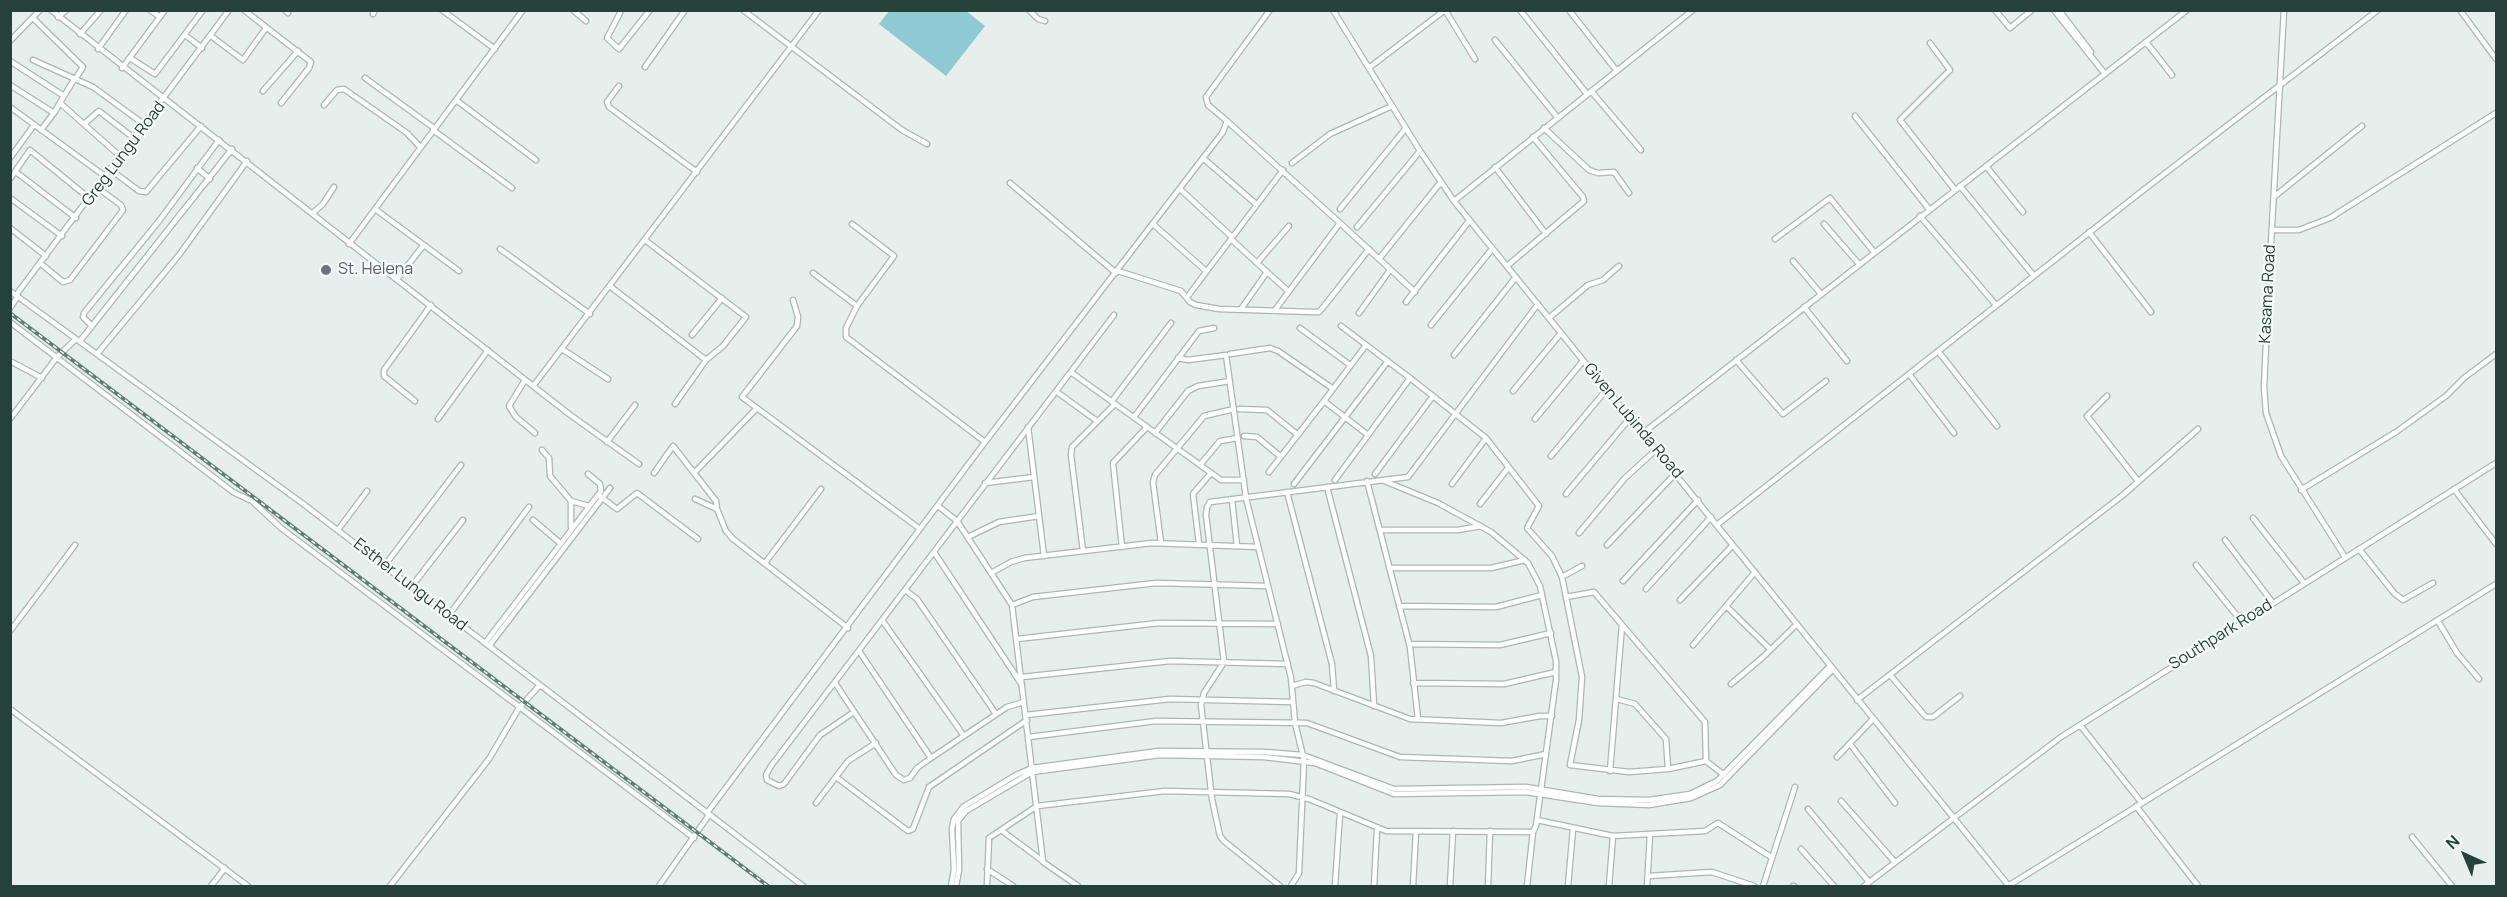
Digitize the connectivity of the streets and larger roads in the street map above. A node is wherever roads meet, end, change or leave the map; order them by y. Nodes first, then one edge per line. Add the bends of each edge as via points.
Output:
1 (40, 10) edge
2 (51, 10) edge
3 (66, 10) edge
4 (101, 10) edge
5 (126, 10) edge
6 (150, 10) edge
7 (165, 10) edge
8 (203, 10) edge
9 (229, 10) edge
10 (244, 10) edge
11 (442, 10) edge
12 (523, 10) edge
13 (573, 10) edge
14 (584, 10) edge
15 (650, 10) edge
16 (686, 10) edge
17 (743, 10) edge
18 (819, 10) edge
19 (1029, 10) edge
20 (1270, 10) edge
21 (1333, 10) edge
22 (1445, 10) edge
23 (1520, 10) edge
24 (1569, 10) edge
25 (1693, 10) edge
26 (1995, 10) edge
27 (2032, 10) edge
28 (2054, 10) edge
29 (2059, 10) edge
30 (2187, 10) edge
31 (2284, 10) edge
32 (2378, 10) edge
33 (2460, 10) edge
34 (1437, 12) edge
35 (620, 13) dead end
36 (580, 16) junction
37 (58, 17) junction
38 (160, 17) junction
39 (33, 18) junction
40 (586, 21) dead end
41 (1045, 21) dead end
42 (266, 28) junction
43 (80, 34) junction
44 (185, 35) junction
45 (211, 36) junction
46 (1495, 40) dead end
47 (10, 41) edge
48 (2146, 42) junction
49 (1930, 43) dead end
50 (202, 48) junction
51 (790, 48) junction
52 (98, 49) junction
53 (495, 49) junction
54 (298, 51) junction
55 (129, 58) junction
56 (1475, 59) dead end
57 (2496, 59) edge
58 (33, 60) dead end
59 (10, 61) edge
60 (645, 67) dead end
61 (1370, 67) junction
62 (122, 68) junction
63 (1617, 70) junction
64 (2106, 74) junction
65 (2172, 75) dead end
66 (76, 78) junction
67 (365, 78) dead end
68 (10, 85) edge
69 (619, 86) dead end
70 (2280, 88) junction
71 (263, 91) dead end
72 (1589, 92) junction
73 (64, 96) junction
74 (164, 99) junction
75 (456, 100) junction
76 (60, 103) junction
77 (281, 103) dead end
78 (324, 105) dead end
79 (1392, 106) junction
80 (11, 108) edge
81 (54, 112) junction
82 (2496, 113) edge
83 (1856, 116) dead end
84 (1557, 117) junction
85 (34, 124) junction
86 (84, 124) junction
87 (1228, 124) junction
88 (145, 125) junction
89 (201, 126) junction
90 (2362, 126) dead end
91 (1406, 128) junction
92 (1544, 128) junction
93 (433, 129) junction
94 (41, 130) junction
95 (1533, 136) junction
96 (135, 139) junction
97 (219, 140) junction
98 (927, 144) dead end
99 (420, 147) junction
100 (232, 149) junction
101 (1641, 150) dead end
102 (1420, 151) junction
103 (11, 157) edge
104 (121, 157) junction
105 (1203, 158) junction
106 (536, 160) dead end
107 (246, 161) junction
108 (1292, 163) dead end
109 (1986, 166) junction
110 (1495, 167) junction
111 (197, 168) junction
112 (111, 170) junction
113 (1283, 170) junction
114 (16, 172) junction
115 (697, 172) junction
116 (106, 177) junction
117 (10, 179) edge
118 (210, 179) junction
119 (1010, 183) dead end
120 (1440, 183) junction
121 (1960, 186) junction
122 (334, 187) dead end
123 (98, 188) junction
124 (513, 188) dead end
125 (1180, 189) junction
126 (1955, 190) junction
127 (1629, 193) dead end
128 (2275, 196) junction
129 (10, 198) edge
130 (90, 199) junction
131 (1454, 201) junction
132 (1256, 204) junction
133 (375, 209) junction
134 (1340, 209) dead end
135 (1929, 209) junction
136 (2023, 212) dead end
137 (313, 213) junction
138 (1920, 216) junction
139 (76, 218) junction
140 (1469, 220) junction
141 (1340, 223) junction
142 (852, 224) dead end
143 (1153, 224) junction
144 (1824, 224) dead end
145 (1289, 226) dead end
146 (1357, 227) dead end
147 (10, 228) edge
148 (2272, 230) junction
149 (2089, 232) junction
150 (1545, 234) junction
151 (62, 236) junction
152 (1231, 238) junction
153 (1775, 239) dead end
154 (645, 240) junction
155 (349, 244) junction
156 (423, 246) junction
157 (500, 249) dead end
158 (1369, 249) junction
159 (1492, 249) junction
160 (1874, 252) junction
161 (46, 255) junction
162 (1379, 259) junction
163 (1793, 261) dead end
164 (1257, 263) junction
165 (40, 264) junction
166 (1859, 264) junction
167 (1619, 266) dead end
168 (1507, 267) junction
169 (1390, 270) junction
170 (459, 271) dead end
171 (1206, 271) junction
172 (1117, 272) junction
173 (1268, 272) junction
174 (813, 273) dead end
175 (2034, 276) junction
176 (1516, 277) junction
177 (397, 279) junction
178 (611, 287) junction
179 (1287, 290) junction
180 (10, 291) edge
181 (1415, 292) junction
182 (1188, 294) junction
183 (1821, 294) junction
184 (17, 296) junction
185 (722, 298) junction
186 (1282, 298) junction
187 (794, 300) dead end
188 (1406, 302) dead end
189 (1538, 304) junction
190 (431, 305) junction
191 (1996, 305) junction
192 (858, 306) junction
193 (1804, 307) junction
194 (10, 308) edge
195 (1241, 309) junction
196 (1275, 310) junction
197 (1286, 310) junction
198 (2151, 312) dead end
199 (1359, 313) dead end
200 (590, 314) junction
201 (1114, 315) dead end
202 (1549, 318) junction
203 (10, 322) edge
204 (1171, 323) dead end
205 (1431, 325) dead end
206 (92, 326) junction
207 (1341, 326) dead end
208 (1214, 327) dead end
209 (1300, 328) dead end
210 (1561, 333) junction
211 (692, 336) dead end
212 (78, 340) junction
213 (1366, 345) junction
214 (562, 349) junction
215 (488, 351) junction
216 (1938, 351) junction
217 (97, 354) junction
218 (1230, 354) dead end
219 (2496, 354) edge
220 (1454, 355) dead end
221 (57, 357) junction
222 (1178, 358) junction
223 (706, 360) junction
224 (1736, 360) junction
225 (10, 361) edge
226 (1388, 361) junction
227 (1583, 361) junction
228 (1847, 361) dead end
229 (1350, 365) junction
230 (1072, 372) junction
231 (1909, 374) junction
232 (42, 378) junction
233 (1410, 378) junction
234 (608, 379) dead end
235 (525, 380) junction
236 (1230, 381) junction
237 (1826, 381) dead end
238 (534, 385) junction
239 (1332, 388) junction
240 (1607, 389) junction
241 (1513, 391) dead end
242 (1057, 392) junction
243 (1432, 396) junction
244 (2107, 396) dead end
245 (1324, 400) junction
246 (415, 401) dead end
247 (1113, 402) junction
248 (675, 404) dead end
249 (635, 405) dead end
250 (10, 408) edge
251 (756, 409) junction
252 (1236, 409) junction
253 (17, 412) junction
254 (1456, 413) junction
255 (1134, 417) junction
256 (1345, 418) junction
257 (1534, 418) dead end
258 (1630, 418) junction
259 (10, 419) edge
260 (438, 419) dead end
261 (1097, 421) junction
262 (1997, 426) dead end
263 (1028, 427) junction
264 (1147, 427) junction
265 (2198, 429) dead end
266 (535, 433) dead end
267 (1155, 433) junction
268 (1642, 433) junction
269 (1954, 433) dead end
270 (1298, 435) junction
271 (1368, 435) junction
272 (1241, 437) junction
273 (1486, 438) junction
274 (607, 442) junction
275 (985, 442) junction
276 (542, 450) dead end
277 (1179, 450) junction
278 (1657, 450) junction
279 (1551, 456) dead end
280 (1281, 457) junction
281 (2496, 463) edge
282 (639, 464) dead end
283 (461, 465) dead end
284 (1200, 465) junction
285 (1508, 468) junction
286 (694, 472) junction
287 (1269, 472) dead end
288 (654, 473) dead end
289 (1211, 473) junction
290 (1676, 473) junction
291 (588, 474) dead end
292 (1375, 474) dead end
293 (1034, 477) junction
294 (1244, 480) junction
295 (1335, 480) dead end
296 (1382, 480) junction
297 (1367, 481) junction
298 (2138, 482) junction
299 (985, 483) junction
300 (1294, 484) dead end
301 (1452, 484) dead end
302 (1327, 487) junction
303 (610, 488) dead end
304 (821, 489) dead end
305 (2454, 489) junction
306 (2301, 490) junction
307 (367, 491) dead end
308 (1287, 492) junction
309 (1566, 494) dead end
310 (602, 497) junction
311 (1246, 498) junction
312 (695, 499) dead end
313 (1232, 500) junction
314 (1698, 500) junction
315 (571, 501) junction
316 (1480, 504) dead end
317 (589, 506) junction
318 (938, 506) junction
319 (529, 507) dead end
320 (717, 509) junction
321 (1039, 516) junction
322 (1711, 517) junction
323 (2253, 518) dead end
324 (463, 520) dead end
325 (533, 520) dead end
326 (957, 521) junction
327 (1718, 524) junction
328 (1481, 526) junction
329 (571, 527) junction
330 (920, 529) junction
331 (338, 530) junction
332 (1380, 530) junction
333 (1579, 533) dead end
334 (968, 537) junction
335 (698, 539) dead end
336 (2225, 540) dead end
337 (560, 543) junction
338 (1161, 543) junction
339 (1199, 544) junction
340 (1733, 544) junction
341 (2496, 544) edge
342 (75, 545) dead end
343 (1607, 545) dead end
344 (1209, 546) junction
345 (1237, 546) junction
346 (1122, 547) junction
347 (1258, 547) junction
348 (2359, 549) junction
349 (1083, 551) junction
350 (934, 552) junction
351 (1044, 556) junction
352 (2345, 557) junction
353 (1525, 560) junction
354 (765, 563) junction
355 (2196, 565) dead end
356 (385, 566) junction
357 (1582, 566) dead end
358 (1389, 567) junction
359 (1755, 572) junction
360 (991, 573) junction
361 (1562, 577) junction
362 (1623, 580) dead end
363 (2304, 583) junction
364 (2433, 583) dead end
365 (1214, 584) junction
366 (2496, 584) edge
367 (412, 586) junction
368 (1268, 586) junction
369 (1646, 589) dead end
370 (905, 590) junction
371 (1542, 596) junction
372 (1566, 597) junction
373 (1680, 600) dead end
374 (2273, 603) junction
375 (1012, 605) junction
376 (1399, 606) junction
377 (1726, 606) junction
378 (450, 615) junction
379 (882, 620) junction
380 (2438, 621) junction
381 (2242, 622) junction
382 (1219, 624) junction
383 (1278, 624) junction
384 (1797, 624) junction
385 (1622, 625) junction
386 (848, 628) junction
387 (10, 631) edge
388 (1551, 633) junction
389 (1017, 639) junction
390 (1409, 644) junction
391 (487, 645) junction
392 (1693, 645) dead end
393 (1770, 649) junction
394 (859, 651) junction
395 (1224, 663) junction
396 (1288, 664) junction
397 (1832, 668) junction
398 (1556, 672) junction
399 (1890, 675) junction
400 (1022, 677) junction
401 (2479, 679) dead end
402 (835, 683) junction
403 (1413, 683) junction
404 (1731, 684) dead end
405 (540, 685) junction
406 (1292, 686) junction
407 (1023, 687) junction
408 (1334, 691) junction
409 (1960, 696) dead end
410 (1617, 699) junction
411 (1202, 700) junction
412 (1857, 700) junction
413 (1024, 702) junction
414 (1293, 702) junction
415 (1374, 706) junction
416 (519, 708) junction
417 (10, 709) edge
418 (854, 712) junction
419 (996, 714) junction
420 (1552, 716) junction
421 (1026, 717) junction
422 (1418, 719) junction
423 (1873, 719) junction
424 (1203, 722) junction
425 (1295, 723) junction
426 (2080, 725) junction
427 (964, 736) junction
428 (1029, 737) junction
429 (876, 743) junction
430 (1850, 744) junction
431 (1207, 754) junction
432 (1546, 754) junction
433 (1837, 757) dead end
434 (931, 758) junction
435 (1303, 758) junction
436 (1706, 761) junction
437 (1668, 768) junction
438 (1032, 770) junction
439 (1610, 771) junction
440 (1726, 776) junction
441 (836, 777) junction
442 (1795, 787) dead end
443 (1540, 790) junction
444 (1211, 792) junction
445 (1302, 797) junction
446 (1841, 801) dead end
447 (2141, 802) junction
448 (816, 803) dead end
449 (1895, 803) dead end
450 (1037, 806) junction
451 (2136, 806) junction
452 (1808, 809) dead end
453 (1341, 813) junction
454 (708, 814) junction
455 (1953, 818) junction
456 (1537, 820) junction
457 (1377, 829) junction
458 (1573, 829) junction
459 (1001, 830) junction
460 (1416, 831) junction
461 (1453, 831) junction
462 (1490, 831) junction
463 (1533, 832) junction
464 (1650, 835) junction
465 (1613, 836) junction
466 (2412, 837) dead end
467 (694, 838) junction
468 (1801, 849) dead end
469 (1771, 857) junction
470 (1894, 861) junction
471 (1044, 862) junction
472 (225, 868) junction
473 (987, 869) junction
474 (1648, 876) junction
475 (1869, 882) junction
476 (211, 886) edge
477 (248, 886) edge
478 (390, 886) edge
479 (659, 886) edge
480 (803, 886) edge
481 (951, 886) edge
482 (956, 886) edge
483 (987, 886) edge
484 (1013, 886) edge
485 (1078, 886) edge
486 (1280, 886) edge
487 (1292, 886) edge
488 (1335, 886) edge
489 (1374, 886) edge
490 (1413, 886) edge
491 (1450, 886) edge
492 (1488, 886) edge
493 (1527, 886) edge
494 (1568, 886) edge
495 (1609, 886) edge
496 (1647, 886) edge
497 (1754, 886) edge
498 (1763, 886) edge
499 (1834, 886) edge
500 (1864, 886) edge
501 (2008, 886) edge
502 (2198, 886) edge
503 (2452, 886) edge

1 - 39 street
2 - 37 street
3 - 37 street
4 - 43 street
5 - 52 street
6 - 38 street
7 - 38 street
8 - 44 street
9 - 45 street, Greg Lungu Road
10 - 42 street
11 - 53 street
12 - 53 street
13 - 36 street
14 - 36 street
15 - 35 street via 619,50 607,38
16 - 60 street
17 - 51 street
18 - 51 street
19 - 41 street
20 - 87 street via 1206,97 1208,105
21 - 61 street, Given Lubinda Road
22 - 34 street
22 - 56 street
23 - 72 street
24 - 63 street
25 - 63 street
26 - 27 street via 2010,28
28 - 64 street
29 - 64 street
30 - 48 street
31 - 70 street, Kasama Road
32 - 70 street
33 - 57 street
34 - 61 street
36 - 40 street
37 - 43 street
38 - 55 street
39 - 47 street
39 - 66 street via 82,66
42 - 45 street via 243,60
42 - 54 street
43 - 52 street
44 - 50 street
44 - 55 street via 155,74
45 - 50 street, Greg Lungu Road
46 - 84 street
48 - 64 street
48 - 65 street
49 - 126 street via 1950,70 1900,120
50 - 74 street, Greg Lungu Road
51 - 98 street
51 - 115 street
52 - 62 street
53 - 75 street
54 - 71 street
54 - 77 street via 311,65
55 - 62 street
58 - 66 street
59 - 73 street
61 - 79 street, Given Lubinda Road
62 - 74 street
63 - 72 street
64 - 109 street
66 - 73 street
66 - 88 street via 116,101
67 - 93 street
68 - 81 street
69 - 115 street via 607,102 609,107
70 - 128 street, Kasama Road
70 - 149 street
72 - 84 street
72 - 101 street
73 - 76 street
74 - 88 street, Greg Lungu Road
74 - 89 street
75 - 93 street
75 - 106 street
76 - 81 street
76 - 86 street
78 - 99 street via 337,90 344,89 407,133
79 - 91 street, Given Lubinda Road
79 - 108 street via 1330,134
80 - 85 street
81 - 94 street
82 - 148 street via 2330,218 2299,230
83 - 135 street
84 - 92 street
85 - 94 street
85 - 103 street
86 - 96 street via 99,111
86 - 104 street
87 - 105 street
87 - 113 street
88 - 96 street, Greg Lungu Road
89 - 97 street
89 - 112 street via 146,192
90 - 128 street
91 - 102 street, Given Lubinda Road
91 - 134 street
92 - 95 street
92 - 127 street via 1589,170 1614,172
93 - 99 street
93 - 124 street
94 - 116 street
95 - 110 street
95 - 150 street via 1584,199
96 - 104 street, Greg Lungu Road
97 - 100 street
97 - 111 street
99 - 133 street
100 - 107 street
100 - 118 street
102 - 120 street, Given Lubinda Road
102 - 146 street
104 - 112 street, Greg Lungu Road
105 - 125 street
105 - 132 street
107 - 137 street
107 - 217 street via 179,255
109 - 121 street
109 - 136 street
110 - 131 street
110 - 150 street
111 - 118 street
111 - 206 street via 84,312 83,317
112 - 116 street, Greg Lungu Road
113 - 132 street
113 - 141 street
114 - 117 street
114 - 130 street via 30,150
114 - 139 street
115 - 154 street
116 - 123 street, Greg Lungu Road
118 - 206 street
119 - 172 street
120 - 131 street, Given Lubinda Road
120 - 162 street
121 - 126 street
121 - 175 street
122 - 137 street
123 - 130 street, Greg Lungu Road
123 - 165 street via 123,210 70,280 63,282
125 - 143 street
125 - 152 street
126 - 135 street
128 - 148 street, Kasama Road
129 - 151 street
130 - 139 street, Greg Lungu Road
131 - 140 street, Given Lubinda Road
132 - 152 street
133 - 155 street
133 - 156 street
135 - 138 street
137 - 155 street
138 - 160 street
138 - 191 street
139 - 151 street, Greg Lungu Road
140 - 159 street, Given Lubinda Road
140 - 181 street
141 - 158 street
141 - 179 street
142 - 192 street via 894,256
143 - 171 street
143 - 172 street
144 - 166 street
145 - 164 street
147 - 161 street
148 - 306 street, Kasama Road via 2266,413 2281,456
149 - 175 street
149 - 198 street
150 - 168 street
151 - 161 street, Greg Lungu Road
152 - 164 street
152 - 171 street
153 - 160 street via 1830,198
154 - 178 street
154 - 185 street
155 - 177 street
156 - 170 street
156 - 177 street
157 - 200 street
158 - 162 street
158 - 197 street via 1319,312
159 - 168 street, Given Lubinda Road
159 - 205 street
160 - 166 street
161 - 165 street, Greg Lungu Road
162 - 169 street
163 - 183 street
164 - 173 street
165 - 184 street, Greg Lungu Road
166 - 183 street
167 - 202 street via 1603,280 1588,285
168 - 176 street, Given Lubinda Road
169 - 181 street
169 - 199 street
171 - 182 street
172 - 182 street
172 - 275 street
173 - 179 street
173 - 195 street
174 - 192 street
175 - 191 street
176 - 189 street, Given Lubinda Road
176 - 220 street
177 - 190 street
178 - 200 street
178 - 223 street
179 - 186 street
180 - 184 street, Esther Lungu Road
181 - 188 street
182 - 195 street via 1190,302 1196,305
183 - 193 street
184 - 194 street, Greg Lungu Road
184 - 212 street, Esther Lungu Road
185 - 211 street
185 - 223 street via 744,314 746,320
186 - 196 street
186 - 197 street
187 - 251 street via 797,326 742,397
189 - 202 street, Given Lubinda Road
189 - 254 street
190 - 215 street
190 - 246 street via 384,370 384,376
191 - 216 street
192 - 275 street via 846,328 846,337
193 - 224 street
193 - 228 street
195 - 196 street
196 - 197 street
200 - 214 street
201 - 230 street
202 - 210 street, Given Lubinda Road
203 - 221 street
204 - 247 street
206 - 212 street
207 - 213 street
208 - 222 street via 1199,331
209 - 229 street
210 - 227 street, Given Lubinda Road
210 - 241 street
212 - 217 street, Esther Lungu Road
212 - 221 street
213 - 226 street
213 - 229 street
214 - 234 street
214 - 238 street
215 - 235 street
215 - 260 street
216 - 231 street
216 - 262 street
217 - 331 street, Esther Lungu Road
218 - 239 street via 1270,348
219 - 306 street via 2396,432
221 - 232 street
221 - 416 street via 233,492 252,501 277,525
222 - 236 street via 1226,355
222 - 255 street
223 - 248 street
224 - 237 street via 1783,414
224 - 268 street
225 - 232 street
226 - 233 street
226 - 256 street
227 - 240 street, Given Lubinda Road
227 - 257 street
229 - 239 street
230 - 242 street
230 - 247 street
231 - 269 street
231 - 327 street
232 - 253 street
233 - 243 street
233 - 271 street
235 - 238 street
235 - 266 street via 508,406
236 - 252 street
236 - 267 street via 1188,391
238 - 274 street
239 - 245 street
240 - 258 street, Given Lubinda Road
240 - 279 street
242 - 261 street
242 - 263 street
243 - 254 street
243 - 292 street
244 - 298 street via 2087,416
245 - 256 street
245 - 270 street
247 - 255 street
247 - 261 street
249 - 274 street
250 - 253 street
251 - 286 street
251 - 330 street
252 - 270 street via 1264,409
252 - 272 street
252 - 277 street via 1204,416
253 - 259 street
254 - 273 street
254 - 296 street via 1408,477
255 - 264 street
256 - 271 street
256 - 300 street
258 - 268 street, Given Lubinda Road
258 - 309 street
261 - 349 street via 1076,443 1071,455
263 - 293 street
263 - 299 street
264 - 267 street
264 - 346 street via 1113,463
265 - 298 street
267 - 277 street
268 - 278 street, Given Lubinda Road
270 - 280 street
271 - 295 street
272 - 280 street via 1257,437
272 - 284 street via 1220,441
272 - 294 street
273 - 285 street
273 - 301 street
274 - 282 street
275 - 318 street
276 - 315 street via 549,458 550,477
277 - 284 street
277 - 338 street via 1154,478
278 - 290 street, Given Lubinda Road
278 - 333 street via 1626,478
280 - 287 street
281 - 305 street, Southpark Road
283 - 356 street
284 - 289 street
285 - 316 street
285 - 361 street via 1539,506 1527,528 1552,556
286 - 288 street via 674,446
286 - 320 street via 716,501
289 - 294 street via 1221,480
289 - 339 street via 1193,494
290 - 314 street, Given Lubinda Road
290 - 343 street
291 - 317 street via 602,488
293 - 299 street
293 - 321 street
294 - 311 street
296 - 297 street
296 - 328 street
297 - 302 street
297 - 332 street
298 - 399 street
299 - 326 street
302 - 308 street
302 - 415 street via 1371,656
303 - 310 street
304 - 354 street
305 - 341 street
305 - 348 street, Southpark Road
306 - 352 street, Kasama Road
307 - 331 street
308 - 311 street
308 - 408 street via 1332,664
310 - 335 street via 617,509 634,493 640,495
310 - 391 street
311 - 313 street
311 - 347 street
312 - 320 street
313 - 344 street via 1210,502 1207,507
313 - 345 street
314 - 322 street, Given Lubinda Road
314 - 362 street
315 - 317 street
315 - 329 street
317 - 329 street
318 - 326 street
318 - 330 street
319 - 378 street
320 - 354 street via 726,531
321 - 334 street via 999,522
321 - 351 street
322 - 327 street, Given Lubinda Road
322 - 369 street
323 - 363 street
324 - 367 street
325 - 337 street
326 - 334 street
326 - 350 street
327 - 340 street, Given Lubinda Road
328 - 332 street via 1458,530
328 - 353 street
329 - 337 street
330 - 386 street
331 - 356 street, Esther Lungu Road
332 - 358 street
334 - 360 street
336 - 374 street
337 - 391 street
338 - 339 street
338 - 346 street
339 - 344 street
340 - 359 street, Given Lubinda Road
340 - 373 street
342 - 387 street
344 - 345 street
344 - 365 street
345 - 347 street
346 - 349 street
347 - 368 street
348 - 352 street, Southpark Road
348 - 364 street via 2403,600
349 - 351 street
350 - 370 street
350 - 407 street
351 - 360 street via 1011,562
352 - 363 street, Southpark Road
353 - 358 street via 1491,568
353 - 371 street via 1533,569
354 - 386 street
355 - 381 street
356 - 367 street, Esther Lungu Road
357 - 361 street
358 - 376 street
359 - 377 street
359 - 384 street, Given Lubinda Road
360 - 375 street
361 - 372 street
363 - 374 street, Southpark Road
365 - 368 street
365 - 375 street via 1156,583 1033,597
365 - 382 street
366 - 380 street
367 - 378 street, Esther Lungu Road
368 - 383 street
370 - 379 street
370 - 419 street via 917,599
371 - 376 street via 1496,607
371 - 388 street
372 - 385 street via 1594,591
372 - 439 street via 1582,677 1570,765
374 - 381 street, Southpark Road
375 - 389 street
376 - 390 street
377 - 392 street
377 - 393 street
378 - 391 street, Esther Lungu Road
379 - 394 street
379 - 427 street
380 - 401 street
380 - 447 street
381 - 426 street, Southpark Road
382 - 383 street
382 - 389 street via 1159,623
382 - 395 street
383 - 396 street
384 - 393 street
384 - 397 street, Given Lubinda Road
385 - 410 street
385 - 436 street via 1705,722
386 - 454 street
388 - 390 street via 1500,645
388 - 398 street
389 - 400 street
390 - 403 street
391 - 405 street, Esther Lungu Road
393 - 404 street
394 - 402 street
394 - 434 street
395 - 396 street
395 - 400 street via 1170,661
395 - 411 street
396 - 406 street
397 - 412 street, Given Lubinda Road
397 - 440 street
398 - 403 street via 1504,684
398 - 420 street
399 - 409 street via 1926,717 1933,717
399 - 412 street
400 - 407 street
402 - 418 street
402 - 418 street via 771,766 767,780 779,786 784,784 820,735
403 - 422 street
405 - 416 street
405 - 454 street, Esther Lungu Road
406 - 408 street via 1306,682
406 - 414 street
407 - 413 street
408 - 415 street
410 - 437 street via 1635,704 1666,739
410 - 439 street
411 - 414 street
411 - 421 street via 1159,700
411 - 424 street
412 - 423 street, Given Lubinda Road
413 - 419 street
413 - 421 street
414 - 425 street
415 - 422 street
416 - 467 street
416 - 478 street via 489,759
417 - 472 street
418 - 429 street
419 - 427 street
420 - 422 street via 1501,723
420 - 432 street
421 - 428 street
421 - 441 street via 928,787 913,829 908,831
423 - 430 street
423 - 455 street, Given Lubinda Road
424 - 425 street
424 - 428 street via 1156,721
424 - 431 street
425 - 432 street via 1320,726 1400,757 1512,761
425 - 435 street
426 - 447 street
426 - 455 street, Southpark Road
427 - 434 street
428 - 438 street
429 - 434 street via 900,779 910,778
429 - 441 street via 854,756
430 - 433 street
430 - 449 street
431 - 435 street
431 - 438 street via 1159,751
431 - 444 street
432 - 443 street
435 - 443 street via 1394,789
435 - 445 street
436 - 437 street
436 - 440 street
437 - 439 street
438 - 450 street
438 - 481 street via 1016,775 963,807 954,819
438 - 482 street via 966,811 958,821
440 - 443 street via 1701,790 1649,800 1598,799
441 - 448 street
442 - 469 street
443 - 456 street
444 - 445 street
444 - 450 street via 1165,791
444 - 486 street via 1220,836
445 - 453 street
445 - 487 street via 1299,873
446 - 470 street
447 - 451 street
450 - 459 street
450 - 471 street
451 - 501 street
451 - 502 street
452 - 475 street
453 - 457 street
453 - 488 street
454 - 467 street
454 - 480 street, Esther Lungu Road
455 - 470 street, Southpark Road
455 - 501 street, Given Lubinda Road
456 - 458 street
456 - 463 street
457 - 460 street
457 - 489 street
458 - 465 street
458 - 494 street
459 - 471 street
459 - 473 street via 987,842
460 - 461 street
460 - 490 street
461 - 462 street
461 - 491 street
462 - 463 street
462 - 492 street
463 - 493 street
464 - 465 street
464 - 469 street via 1705,831 1718,823
464 - 474 street
465 - 495 street
466 - 503 street
467 - 479 street
468 - 499 street
469 - 498 street
470 - 475 street, Southpark Road
471 - 485 street
472 - 476 street
472 - 477 street
473 - 483 street
473 - 484 street
474 - 496 street
474 - 497 street via 1712,872
475 - 500 street, Southpark Road

